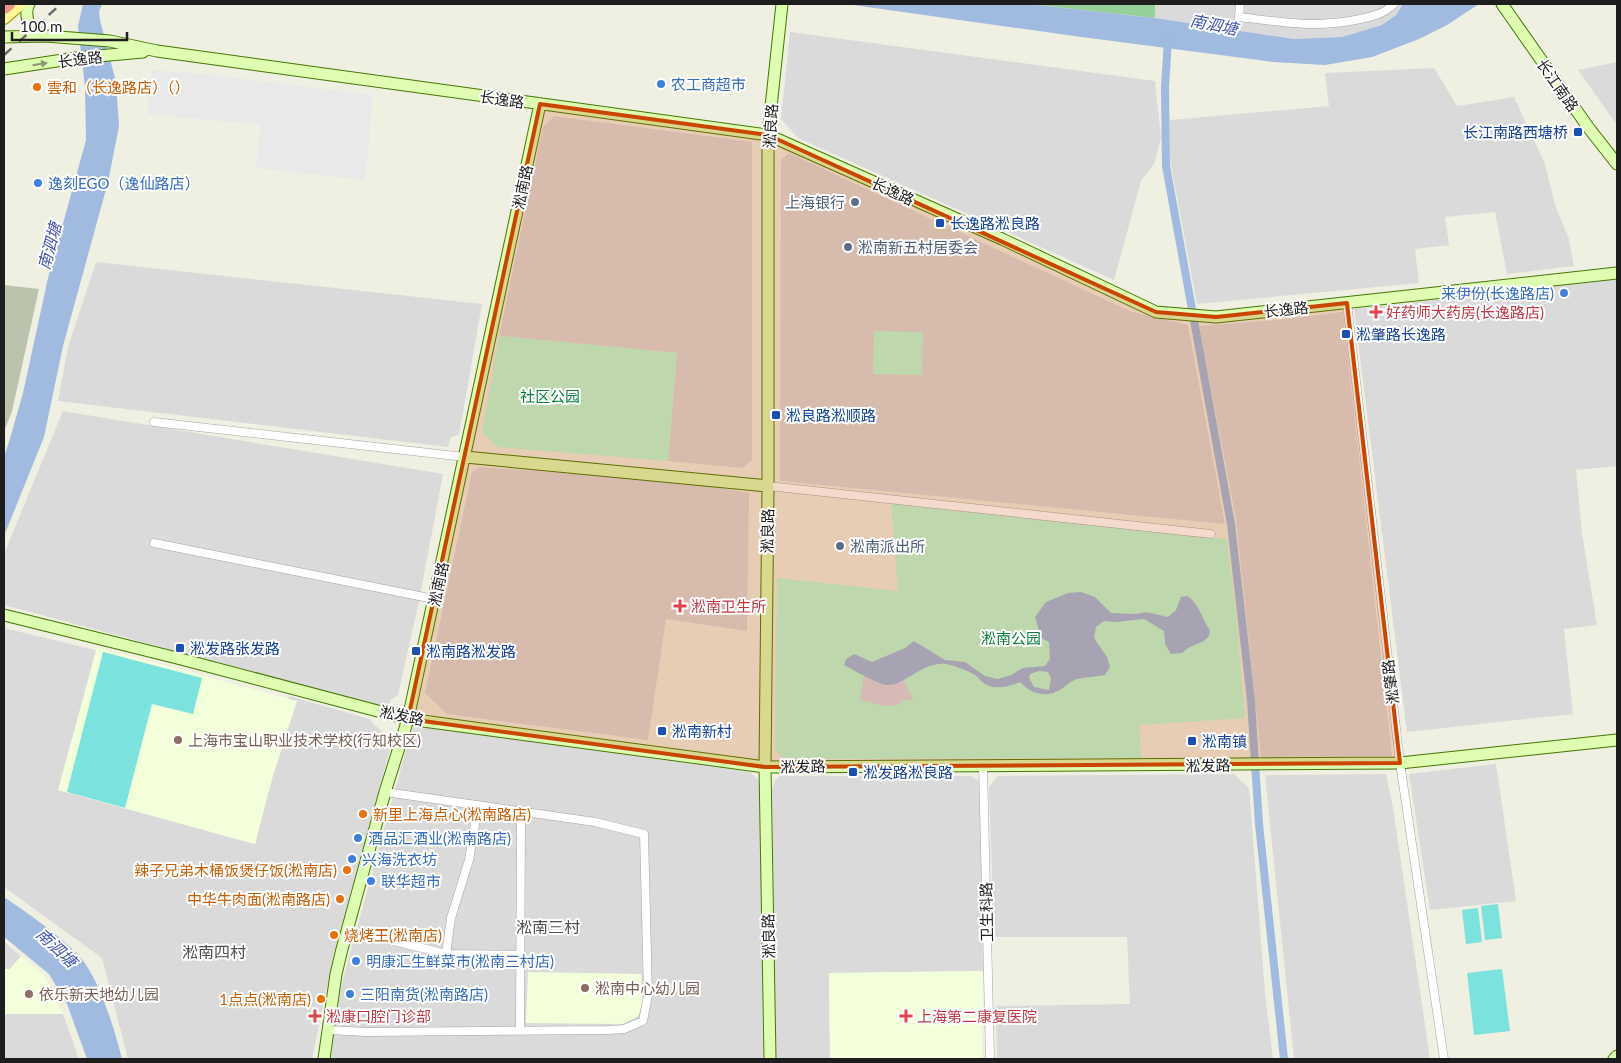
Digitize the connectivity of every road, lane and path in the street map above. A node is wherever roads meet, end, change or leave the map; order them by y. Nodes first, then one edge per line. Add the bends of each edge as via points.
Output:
1 (8, 4) edge
2 (20, 4) edge
3 (28, 4) edge
4 (782, 4) edge
5 (1240, 4) edge
6 (1394, 4) edge
7 (1502, 4) edge
8 (4, 7) edge
9 (4, 18) edge
10 (46, 36) junction
11 (4, 37) edge
12 (157, 51) junction
13 (4, 69) edge
14 (540, 104) junction
15 (768, 135) junction
16 (1617, 164) edge
17 (1617, 272) edge
18 (1347, 303) junction
19 (154, 422) dead end
20 (465, 456) junction
21 (768, 486) junction
22 (1211, 534) dead end
23 (154, 543) dead end
24 (434, 599) junction
25 (4, 615) edge
26 (408, 718) junction
27 (1617, 740) edge
28 (1400, 763) junction
29 (983, 766) junction
30 (765, 767) junction
31 (385, 792) junction
32 (478, 805) junction
33 (521, 811) junction
34 (348, 929) junction
35 (446, 954) junction
36 (521, 955) junction
37 (329, 1030) junction
38 (520, 1030) junction
39 (1617, 1056) edge
40 (324, 1059) edge
41 (770, 1059) edge
42 (990, 1059) edge
43 (1444, 1059) edge
44 (1614, 1059) edge

1 - 8 highway
2 - 9 main road
3 - 10 street via 29,24 33,30
4 - 15 street, 淞良路
5 - 6 street via 1239,17 1302,25 1334,24 1376,16
7 - 16 street, 长江南路
10 - 11 street, 长逸路
10 - 12 street, 长逸路 via 110,41
13 -> 12 street, 长逸路 via 76,58
12 - 14 street, 长逸路
14 - 15 street, 长逸路
14 - 20 street, 淞南路
15 - 18 street, 长逸路 via 1156,312 1216,317
15 - 21 street, 淞良路
17 - 18 street, 长逸路
18 - 28 street, 淞肇路
19 - 20 street
20 - 21 street
20 - 24 street, 淞南路
21 - 22 street
21 - 30 street, 淞良路
23 - 24 street
24 - 26 street, 淞南路
25 - 26 street, 淞发路
26 - 30 street, 淞发路
26 - 31 street, 淞南路
27 - 28 street, 淞发路
28 - 29 street, 淞发路
28 - 43 street, 淞肇路
29 - 30 street, 淞发路
29 - 42 street, 卫生科路
30 - 41 street, 淞良路
31 - 32 street
31 - 34 street, 淞南路
32 - 33 street
32 - 35 street via 468,860 451,918
33 - 36 street
33 - 38 street via 595,822 644,834 648,995 642,1022 624,1029
34 - 35 street
34 - 37 street, 淞南路 via 336,974
35 - 36 street
36 - 38 street
37 - 38 street
37 - 40 street, 淞南路
39 - 44 street

